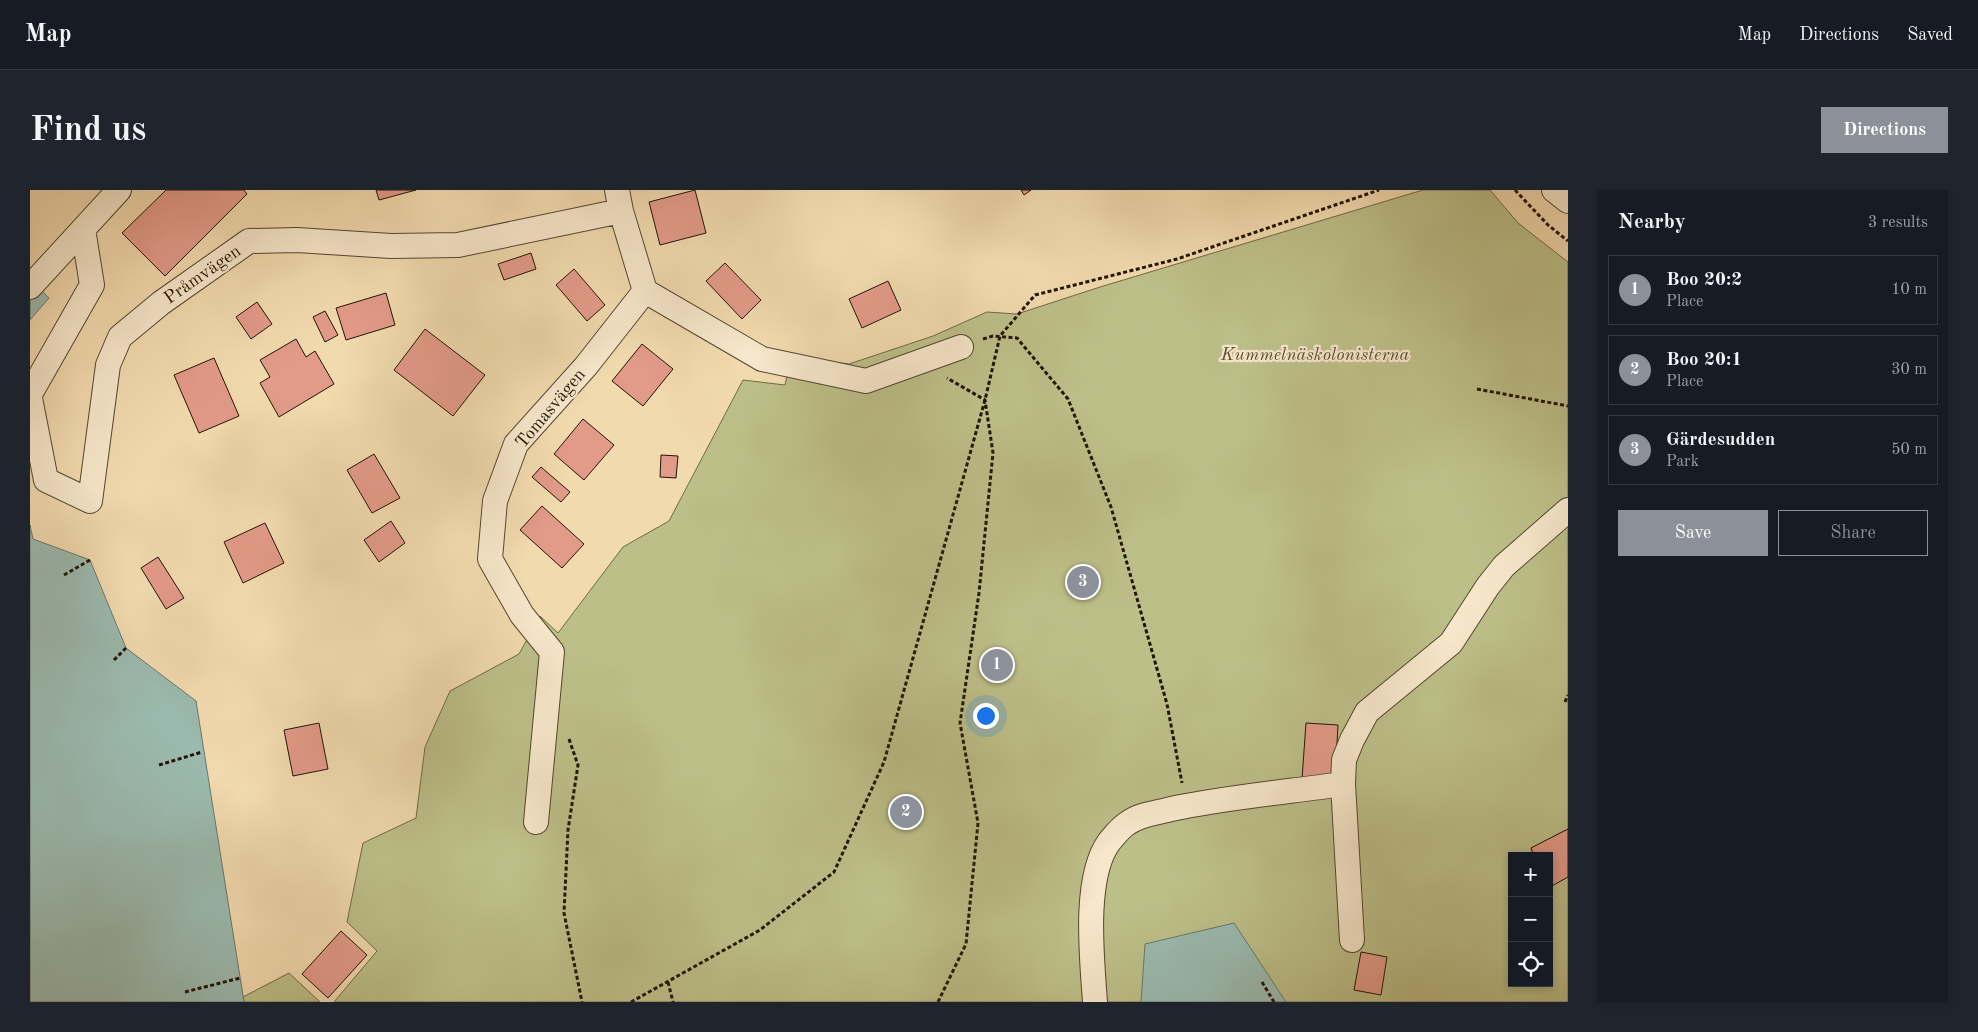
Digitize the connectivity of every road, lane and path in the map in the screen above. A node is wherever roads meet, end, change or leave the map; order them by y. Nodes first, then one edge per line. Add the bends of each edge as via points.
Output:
1 (119, 190) edge
2 (1379, 190) edge
3 (1516, 190) edge
4 (1554, 190) edge
5 (619, 201) edge
6 (1568, 201) edge
7 (83, 229) junction
8 (1568, 241) edge
9 (30, 287) edge
10 (645, 291) junction
11 (1000, 336) junction
12 (961, 347) joint
13 (920, 361) junction
14 (1477, 389) dead end
15 (30, 396) edge
16 (985, 400) junction
17 (1568, 406) edge
18 (1568, 510) edge
19 (90, 560) dead end
20 (64, 575) dead end
21 (126, 648) dead end
22 (114, 660) dead end
23 (1568, 695) edge
24 (1566, 702) dead end
25 (567, 732) dead end
26 (202, 752) dead end
27 (159, 765) dead end
28 (1343, 784) junction
29 (1186, 806) junction
30 (536, 822) dead end
31 (1352, 940) dead end
32 (240, 978) dead end
33 (668, 982) junction
34 (1262, 982) dead end
35 (185, 992) dead end
36 (582, 1002) edge
37 (631, 1002) edge
38 (673, 1002) edge
39 (938, 1002) edge
40 (1095, 1002) edge
41 (1274, 1002) edge

1 - 7 street
2 - 11 path via 1177,259 1035,295
3 - 8 path via 1548,225
4 - 6 street
5 - 10 street
5 - 15 street, Pråmvägen via 458,245 249,241 160,303 120,337 108,365 90,501 46,480
7 - 9 street
7 - 15 street, Pråmvägen via 92,285
10 - 13 street via 762,359 866,381
10 - 30 street, Tomasvägen via 586,366 516,444 495,501 490,559 522,615 552,652
11 - 12 path
11 - 16 path
11 - 29 path via 1017,338 1068,399 1111,506 1167,704
12 - 13 street
13 - 16 path
14 - 17 path
16 - 33 path via 884,762 834,872 760,930
16 - 39 path via 993,453 979,593 960,723 978,823 966,944
18 - 28 street via 1504,566 1451,643 1367,712 1344,760
19 - 20 path
21 - 22 path
23 - 24 path
25 - 36 path via 578,764 568,830 564,913
26 - 27 path
28 - 29 street
28 - 31 street
29 - 40 street via 1142,816 1127,823 1109,843 1099,866 1092,898
32 - 35 path
33 - 37 path
33 - 38 path
34 - 41 path

